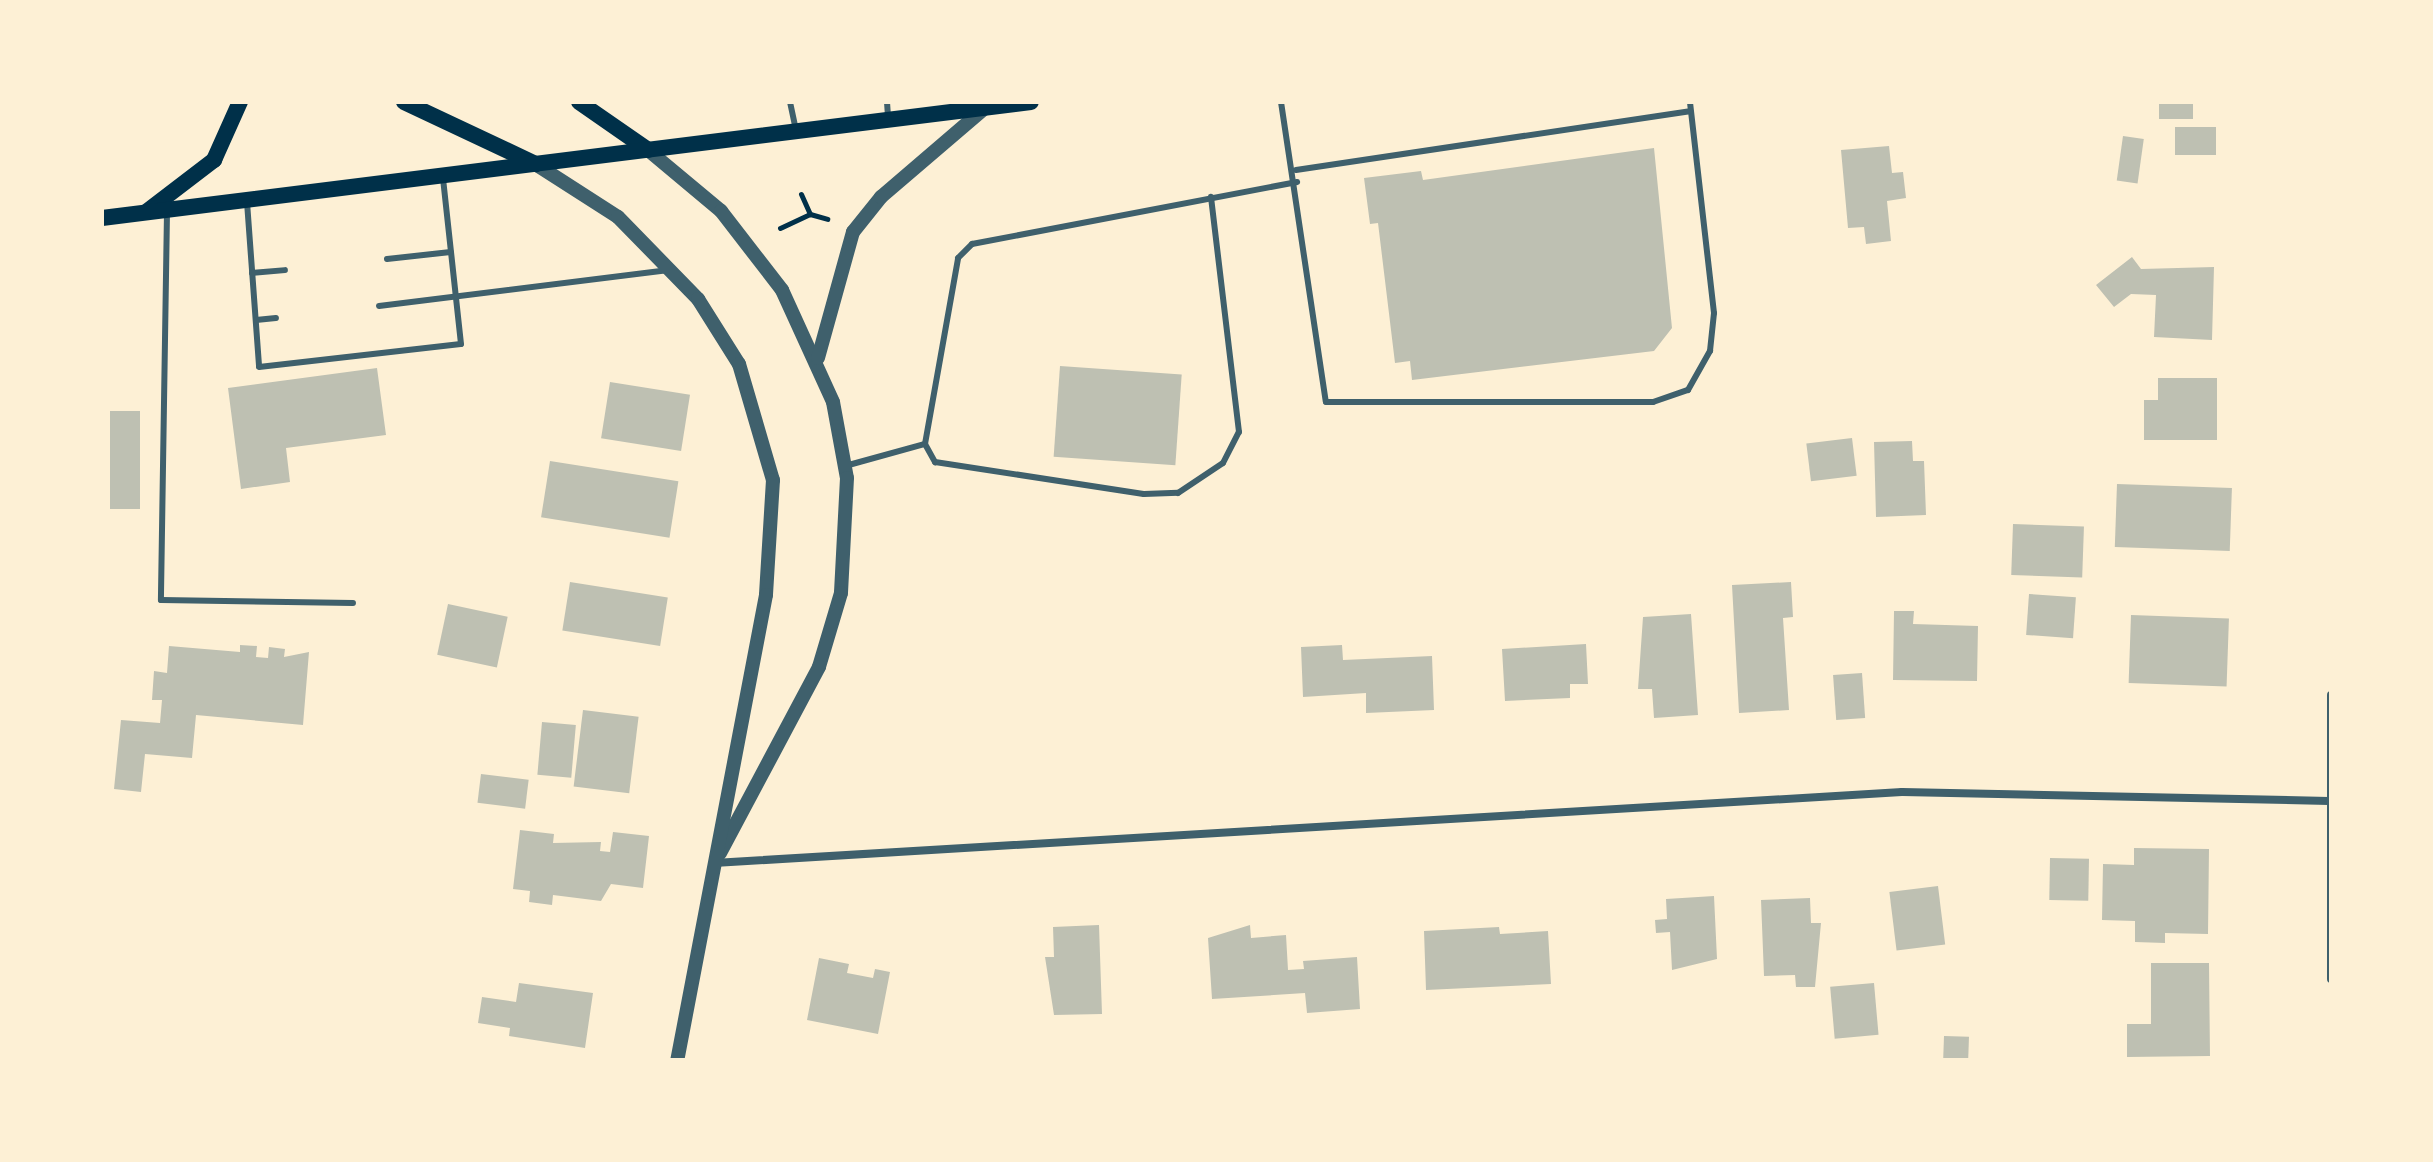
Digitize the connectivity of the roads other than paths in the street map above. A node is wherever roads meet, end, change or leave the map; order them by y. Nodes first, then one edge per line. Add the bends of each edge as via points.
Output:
1 (240, 102) edge
2 (404, 102) edge
3 (579, 102) edge
4 (790, 102) edge
5 (887, 102) edge
6 (1031, 102) edge
7 (1281, 102) edge
8 (1690, 102) edge
9 (985, 108) junction
10 (1690, 111) junction
11 (889, 121) junction
12 (797, 131) junction
13 (648, 150) junction
14 (537, 165) junction
15 (1296, 170) junction
16 (443, 177) junction
17 (1297, 182) junction
18 (1211, 197) junction
19 (247, 202) junction
20 (167, 212) junction
21 (141, 215) junction
22 (102, 218) edge
23 (451, 252) junction
24 (387, 259) dead end
25 (671, 269) junction
26 (285, 270) dead end
27 (252, 273) junction
28 (455, 297) junction
29 (379, 306) dead end
30 (276, 318) dead end
31 (256, 320) junction
32 (818, 359) junction
33 (925, 444) junction
34 (845, 466) junction
35 (353, 603) dead end
36 (2331, 695) edge
37 (2329, 801) edge
38 (714, 863) junction
39 (2331, 979) edge
40 (677, 1060) edge

1 - 21 main road via 230,135 204,172
2 - 14 main road
3 - 13 main road
4 - 12 lane
5 - 11 lane
6 - 9 main road
7 - 15 lane
8 - 10 lane
9 - 11 main road
9 - 32 street via 881,197 853,232
10 - 15 lane
10 - 17 lane via 1714,313 1710,351 1688,390 1653,402 1326,402
11 - 12 main road
12 - 13 main road
13 - 14 main road
13 - 32 street via 741,232
14 - 16 main road
14 - 25 street via 618,217
15 - 17 lane
16 - 19 main road
16 - 23 lane
17 - 18 lane
18 - 33 lane via 972,244 958,258
18 - 33 lane via 1239,432 1223,463 1178,493 1144,494 935,462
19 - 20 main road
19 - 27 lane
20 - 21 main road
20 - 35 lane via 161,600
21 - 22 main road
23 - 24 lane
23 - 28 lane
25 - 28 lane
25 - 38 street via 739,364 773,480 771,561
26 - 27 lane
27 - 31 lane
28 - 29 lane
28 - 31 lane via 461,344 259,367
30 - 31 lane
32 - 34 street
33 - 34 lane
34 - 38 street via 847,553 827,642
36 - 37 street
37 - 38 street via 1902,792
37 - 39 street
38 - 40 street

